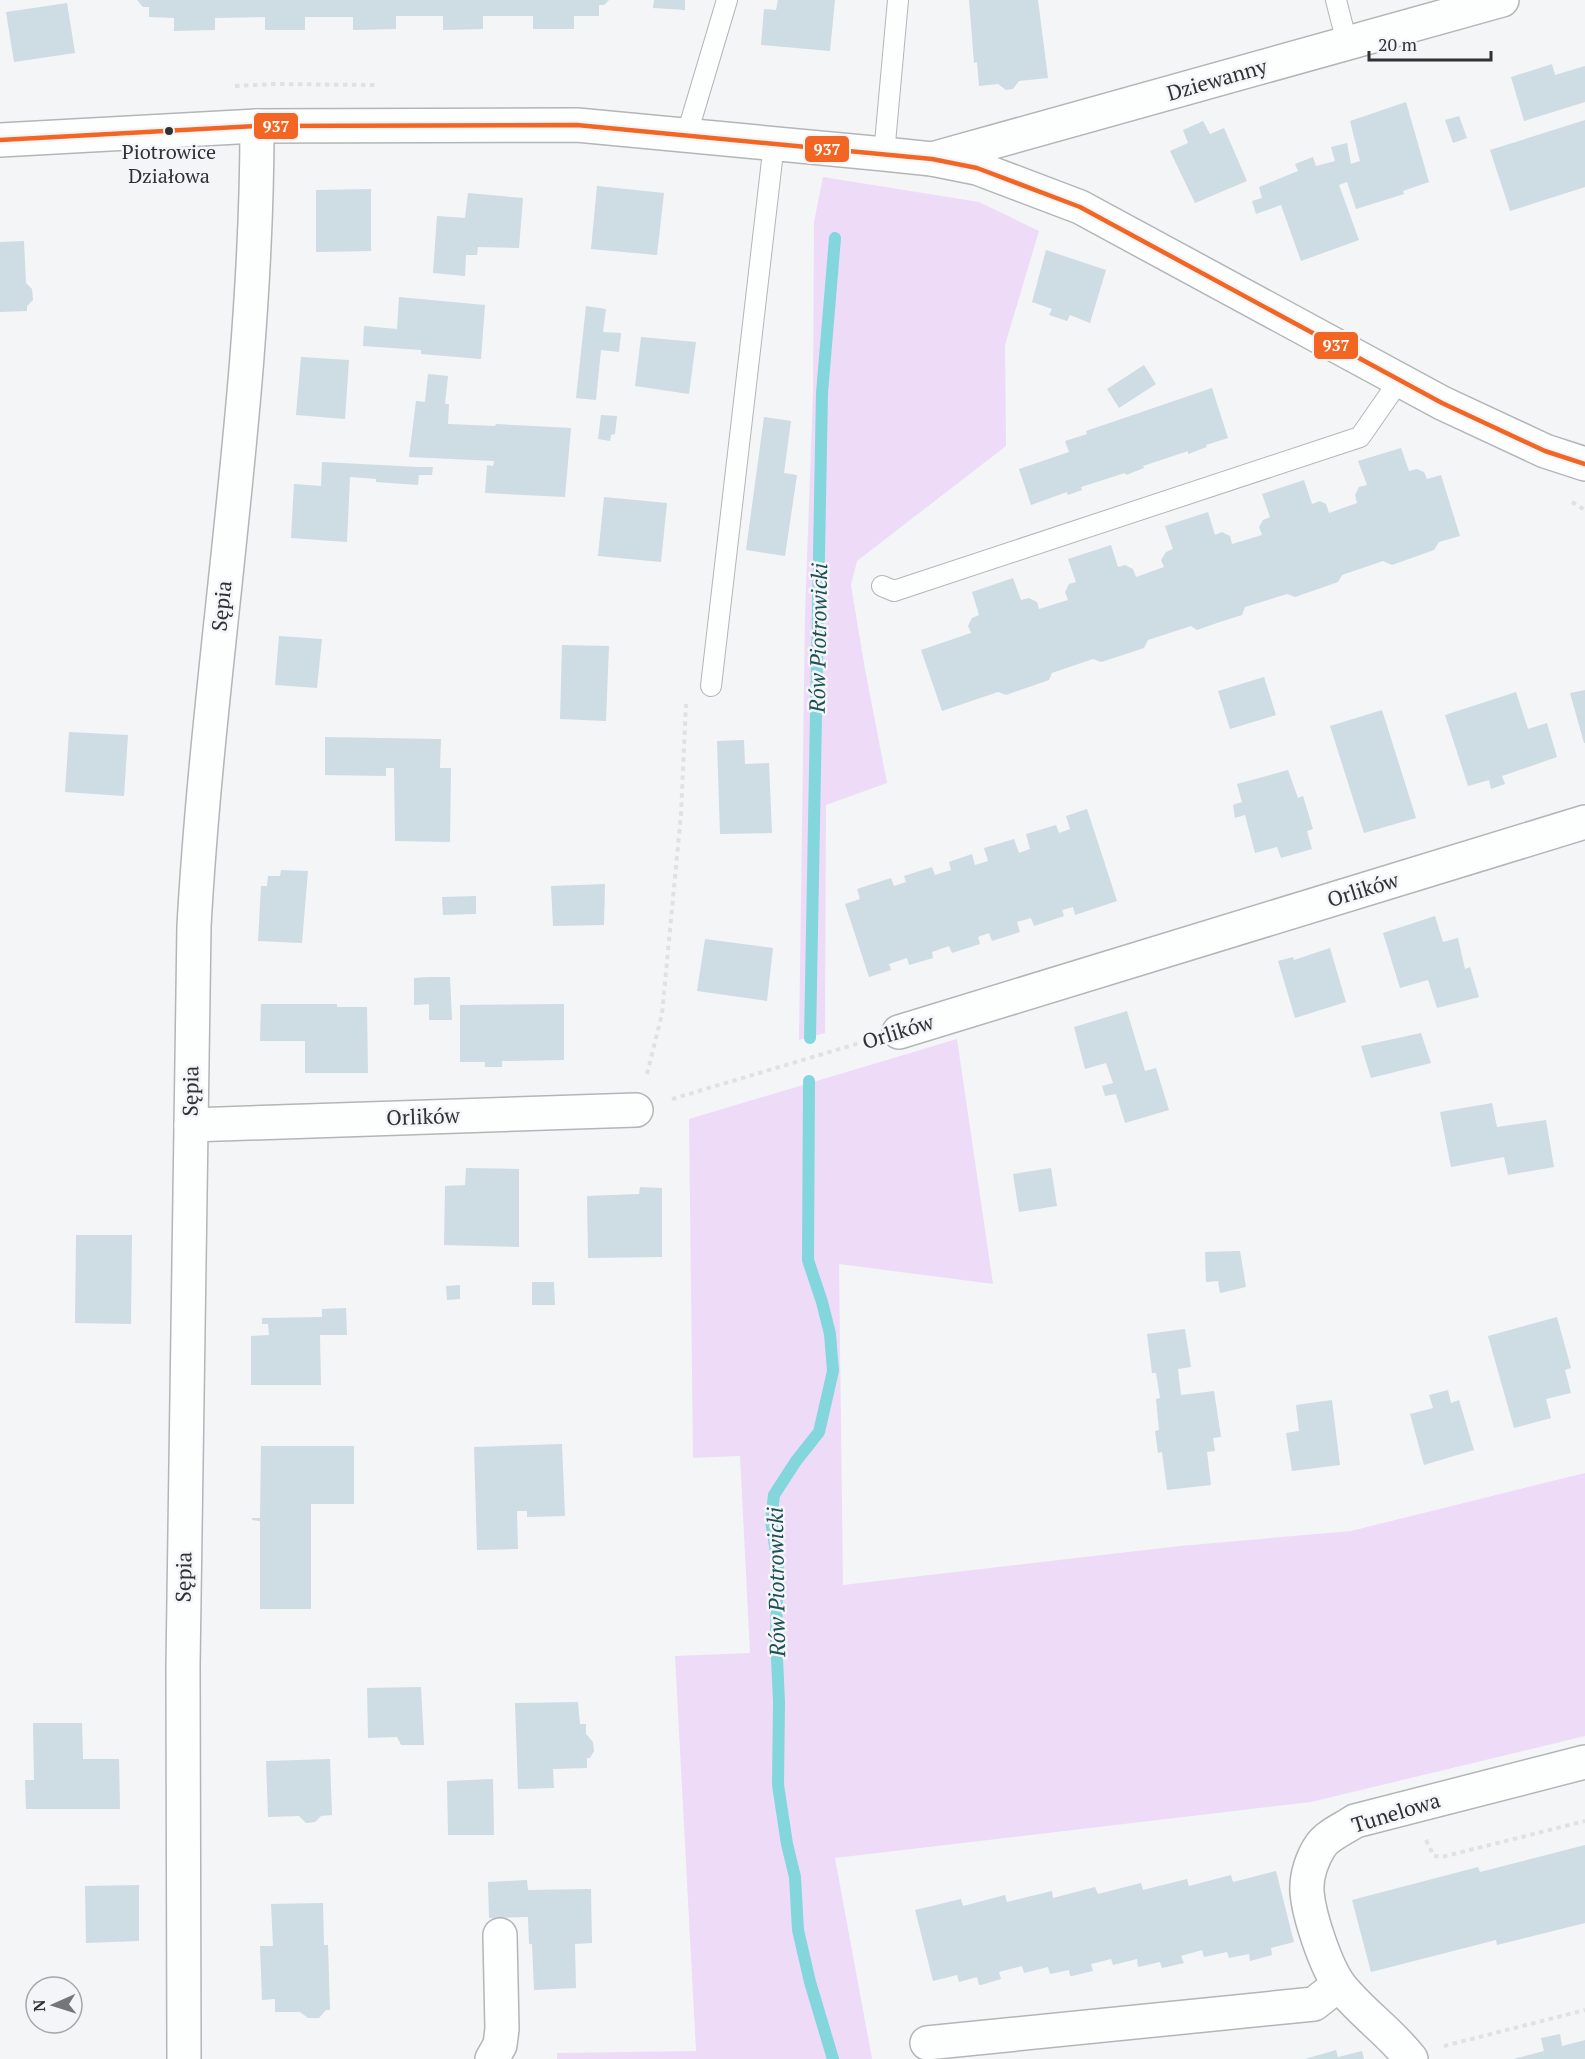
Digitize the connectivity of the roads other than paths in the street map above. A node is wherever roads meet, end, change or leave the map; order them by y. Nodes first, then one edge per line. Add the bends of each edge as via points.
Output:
1 (727, 0) edge
2 (898, 0) edge
3 (1336, 0) edge
4 (1502, 0) edge
5 (1347, 43) junction
6 (257, 126) junction
7 (687, 135) junction
8 (0, 140) edge
9 (774, 143) junction
10 (884, 154) junction
11 (932, 159) junction
12 (1399, 381) junction
13 (1585, 464) edge
14 (882, 586) dead end
15 (711, 686) dead end
16 (1585, 822) edge
17 (899, 1032) road end
18 (636, 1110) road end
19 (191, 1125) junction
20 (1585, 1762) edge
21 (500, 1935) dead end
22 (1338, 1985) junction
23 (927, 2043) dead end
24 (1424, 2053) edge
25 (184, 2059) edge
26 (492, 2059) edge

1 - 7 lane
2 - 10 lane
3 - 5 lane
4 - 5 street, Dziewanny
5 - 11 street, Dziewanny
6 - 7 street via 577,124
6 - 8 street
6 - 19 street, Sępia via 247,359 199,845
7 - 9 street
9 - 10 street
9 - 15 lane
10 - 11 street
11 - 12 street via 977,168 1080,207
12 - 13 street via 1545,452
12 - 14 lane via 1360,437 894,591
16 - 17 street, Orlików
18 - 19 street, Orlików
19 - 25 street, Sępia via 183,1666
20 - 22 street, Tunelowa via 1355,1821 1322,1843 1310,1866 1307,1892 1314,1927
21 - 26 street via 502,2029 500,2045
22 - 23 street via 1314,2004
22 - 24 street, Tunelowa via 1387,2032

